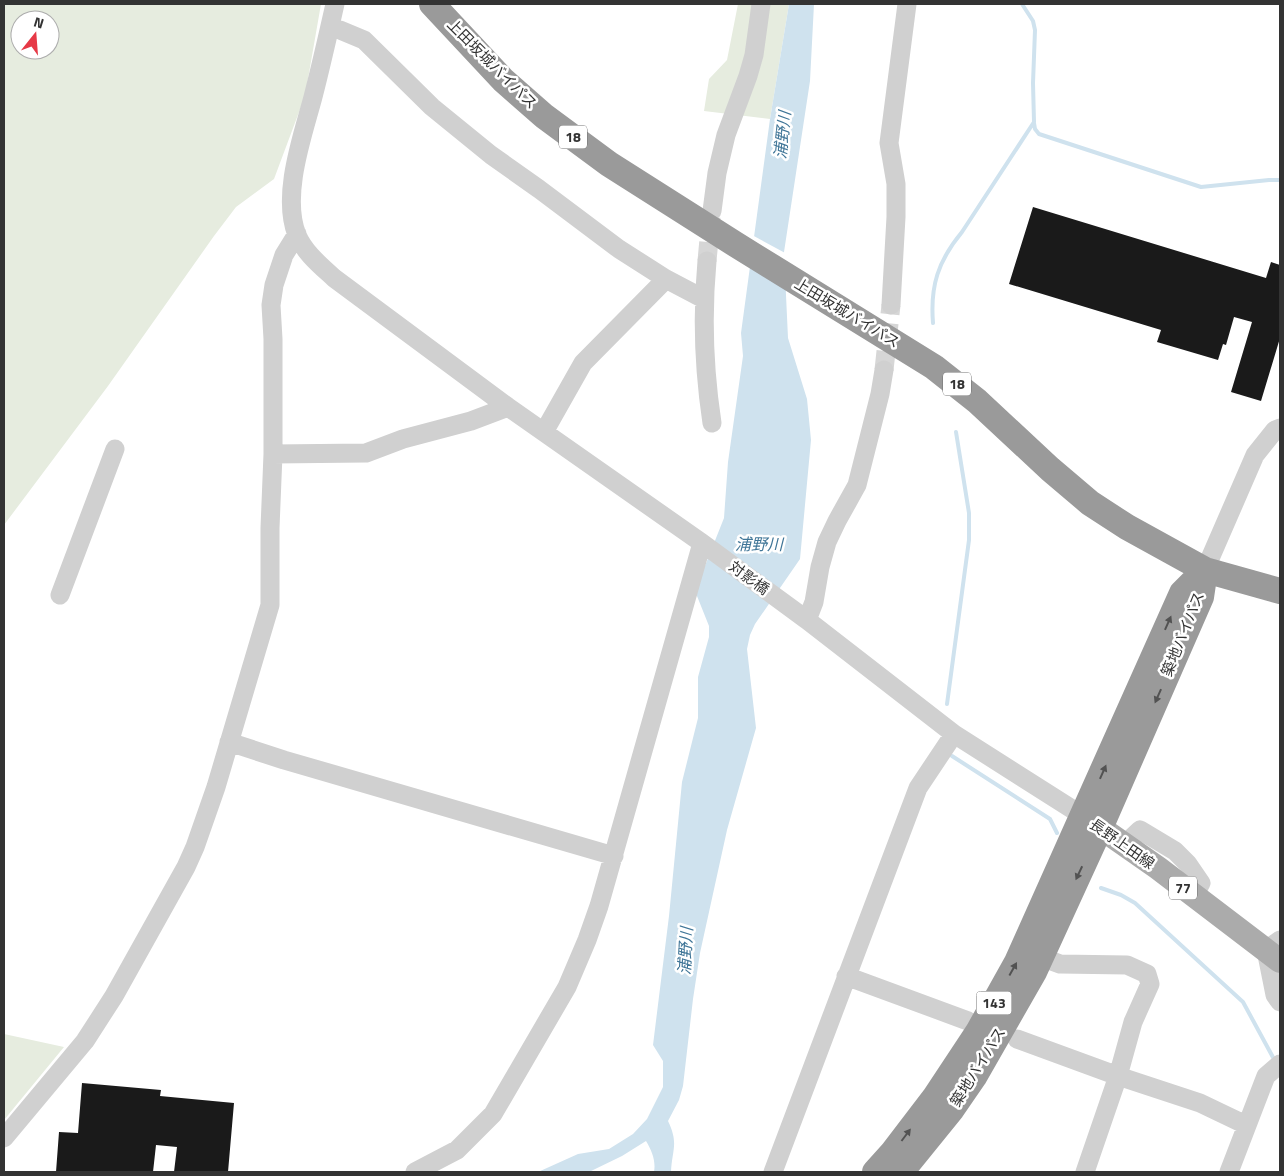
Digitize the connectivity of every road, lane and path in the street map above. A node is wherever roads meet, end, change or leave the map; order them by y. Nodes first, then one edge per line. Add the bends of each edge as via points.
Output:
1 (334, 4) edge
2 (432, 4) edge
3 (761, 4) edge
4 (906, 4) edge
5 (330, 28) junction
6 (712, 212) tunnel mouth
7 (297, 234) junction
8 (708, 261) tunnel mouth
9 (666, 279) junction
10 (704, 299) junction
11 (891, 305) tunnel mouth
12 (884, 370) tunnel mouth
13 (508, 407) junction
14 (712, 423) dead end
15 (1280, 428) edge
16 (544, 432) junction
17 (114, 449) dead end
18 (273, 454) junction
19 (704, 545) junction
20 (1205, 570) junction
21 (1280, 590) edge
22 (60, 595) dead end
23 (799, 615) junction
24 (954, 734) junction
25 (229, 742) junction
26 (1092, 822) junction
27 (614, 856) junction
28 (1275, 951) edge
29 (1041, 957) junction
30 (846, 976) junction
31 (1280, 1002) edge
32 (968, 1021) dead end
33 (1017, 1039) dead end
34 (1278, 1066) edge
35 (1118, 1076) junction
36 (1246, 1125) junction
37 (4, 1138) edge
38 (415, 1172) edge
39 (773, 1172) edge
40 (875, 1172) edge
41 (901, 1172) edge
42 (1086, 1172) edge
43 (1229, 1172) edge

1 - 5 street
2 - 20 highway, 上田坂城バイパス / 18 via 503,80 544,116 609,164 927,362 954,382 1090,503
3 - 6 street via 754,55 726,135
4 - 11 street via 890,137 896,184
5 - 7 street via 295,167 293,214
5 - 9 street via 364,40 432,107 491,155 618,249
7 - 13 street, 対影橋 via 313,259 334,278
7 - 18 street via 284,255 271,306
8 - 10 street
9 - 10 street
9 - 16 street via 583,363
10 - 14 street via 707,388
12 - 23 street via 857,485 827,542 814,602
13 - 16 street, 対影橋
13 - 18 street via 471,421 403,439 366,454
15 - 20 street via 1255,455
16 - 19 street, 対影橋
17 - 22 street
18 - 25 street via 270,604
19 - 23 street, 対影橋
19 - 27 street
20 - 21 highway, 上田坂城バイパス / 18
20 - 26 highway, 築地バイパス / 143 via 1182,593
23 - 24 street, 対影橋
24 - 26 street, 対影橋
24 - 30 street via 918,788
25 - 27 street
25 - 37 street via 186,867 114,996 85,1040
26 - 28 main road, 長野上田線 / 77
26 -> 29 highway, 築地バイパス / 143
40 -> 26 highway, 築地バイパス / 143 via 935,1097 978,1032
27 - 38 street via 587,940 567,986 493,1114 457,1150
28 - 31 street via 1275,995
29 - 35 street via 1060,964 1127,965 1147,974 1150,984 1133,1022
29 - 41 highway, 築地バイパス / 143 via 974,1077
30 - 32 street
30 - 39 street
33 - 35 street
34 - 36 street via 1266,1076
35 - 36 street via 1200,1103
35 - 42 street
36 - 43 street

